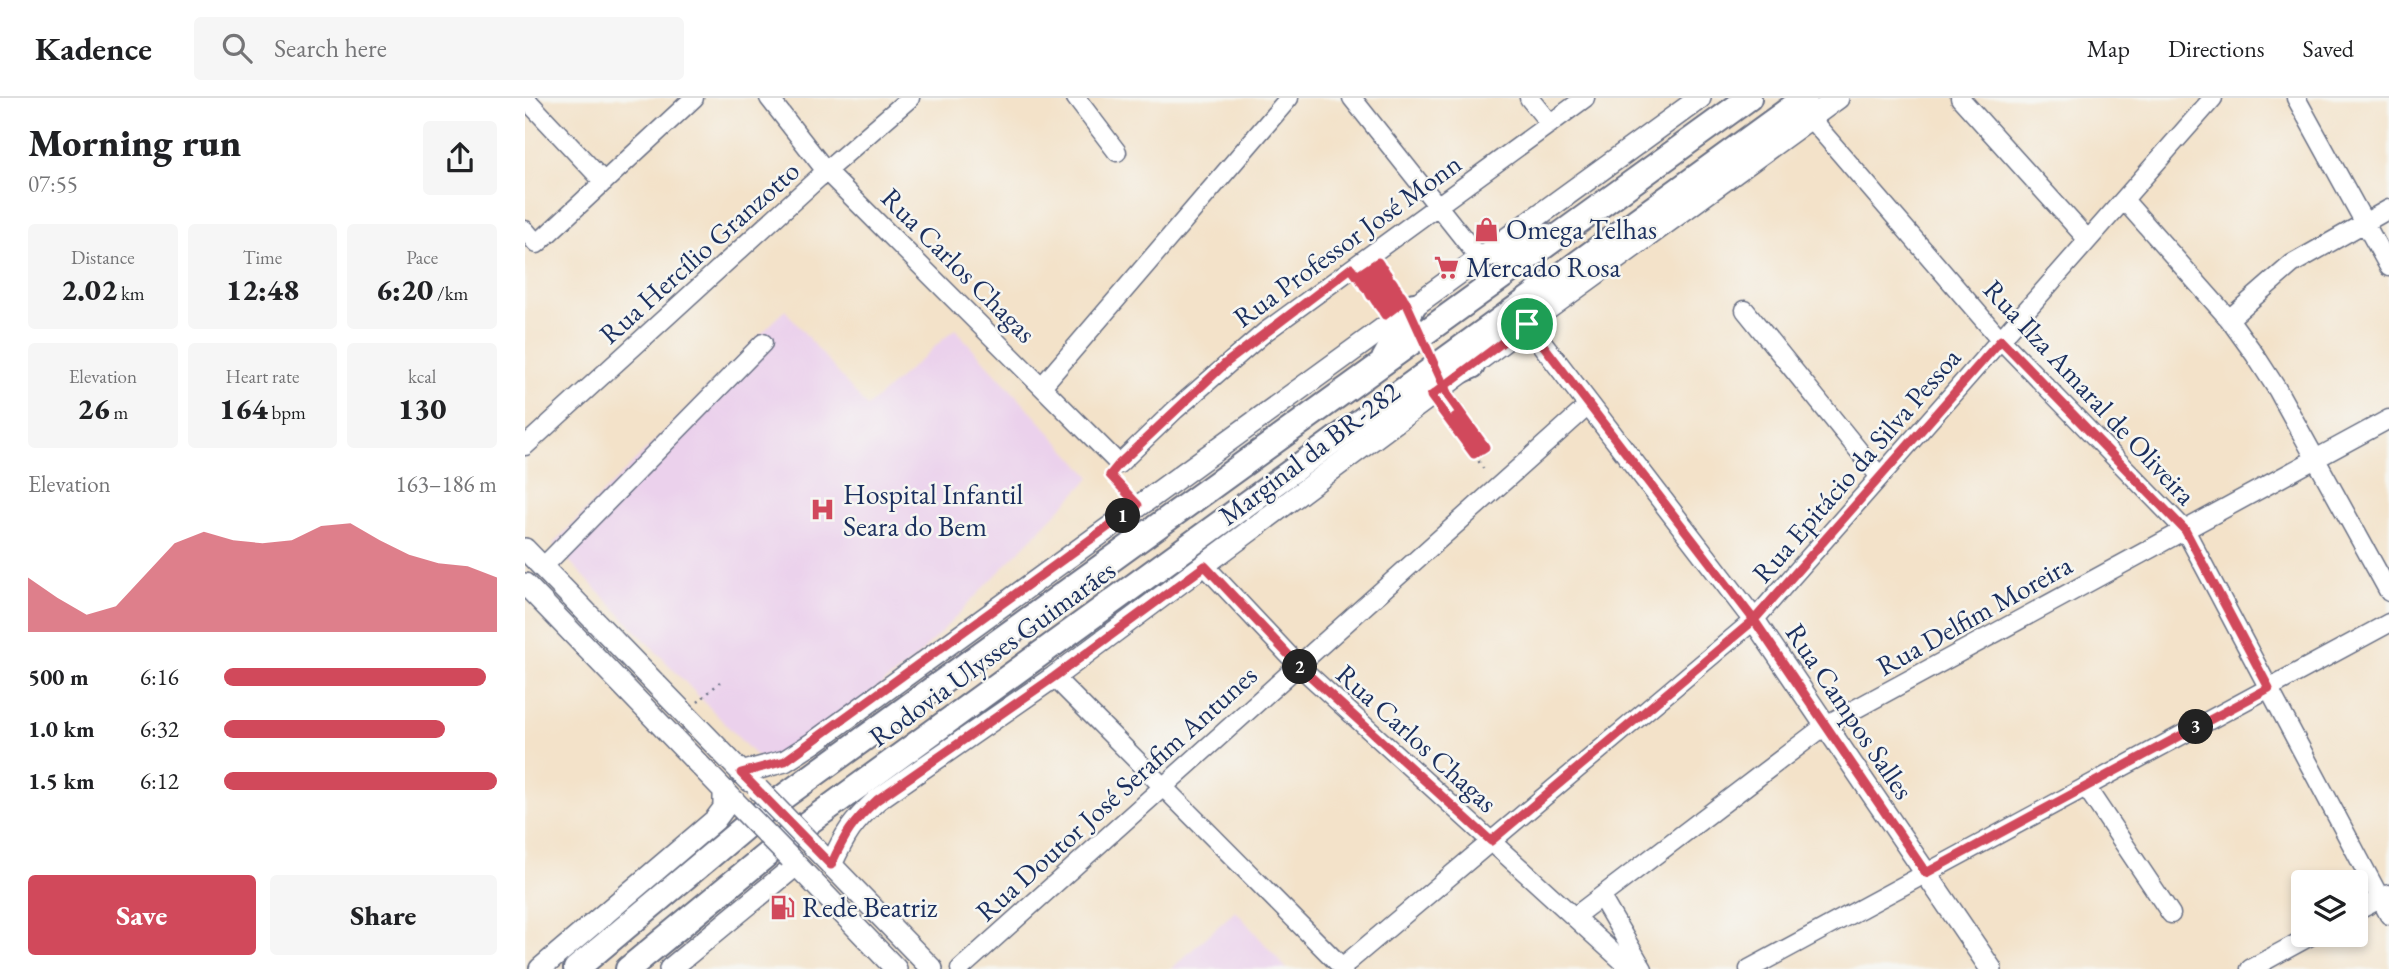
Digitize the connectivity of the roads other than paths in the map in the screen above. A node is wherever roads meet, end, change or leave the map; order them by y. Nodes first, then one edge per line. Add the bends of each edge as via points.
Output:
1 (525, 98) edge
2 (694, 98) edge
3 (769, 98) edge
4 (910, 98) edge
5 (1076, 98) edge
6 (1289, 98) edge
7 (1352, 98) edge
8 (1529, 98) edge
9 (1585, 98) edge
10 (1700, 98) edge
11 (1749, 98) edge
12 (1838, 98) edge
13 (1959, 98) edge
14 (2213, 98) edge
15 (2296, 98) edge
16 (1808, 108) edge
17 (1550, 124) junction
18 (1117, 152) dead end
19 (1730, 153) junction
20 (827, 171) junction
21 (604, 182) junction
22 (2124, 200) junction
23 (1437, 205) junction
24 (2389, 209) edge
25 (2364, 223) junction
26 (1664, 224) junction
27 (1568, 229) junction
28 (525, 230) edge
29 (2088, 240) junction
30 (1479, 258) junction
31 (2389, 267) edge
32 (1408, 301) junction
33 (1745, 310) dead end
34 (2229, 319) junction
35 (1527, 324) junction
36 (2001, 340) junction
37 (763, 343) dead end
38 (1382, 364) junction
39 (1472, 366) junction
40 (1043, 385) junction
41 (1589, 405) junction
42 (1381, 406) junction
43 (2389, 419) edge
44 (525, 446) edge
45 (2315, 459) junction
46 (1119, 464) joint
47 (1880, 477) junction
48 (2185, 530) junction
49 (525, 549) edge
50 (534, 566) edge
51 (1205, 566) junction
52 (525, 584) edge
53 (2389, 592) edge
54 (1754, 620) junction
55 (2389, 623) edge
56 (631, 658) junction
57 (1298, 665) junction
58 (613, 676) junction
59 (1054, 677) junction
60 (2269, 688) junction
61 (1826, 725) junction
62 (741, 773) junction
63 (1163, 786) junction
64 (2086, 787) junction
65 (724, 790) junction
66 (1491, 841) junction
67 (793, 862) junction
68 (831, 865) junction
69 (1926, 873) junction
70 (2385, 896) edge
71 (1601, 897) junction
72 (2368, 905) edge
73 (2171, 914) dead end
74 (2389, 915) edge
75 (1574, 917) junction
76 (2291, 947) edge
77 (1343, 968) edge
78 (540, 969) edge
79 (576, 969) edge
80 (628, 969) edge
81 (670, 969) edge
82 (896, 969) edge
83 (932, 969) edge
84 (960, 969) edge
85 (1631, 969) edge
86 (1643, 969) edge
87 (1749, 969) edge
88 (1991, 969) edge
89 (2250, 969) edge

1 - 21 street
2 - 21 street
3 - 20 street, Rua Carlos Chagas
4 - 20 street, Rua Hercílio Granzotto
5 - 18 street
6 - 40 street
7 - 23 street
8 - 17 street
9 - 17 street, Rua Professor José Monn
10 - 30 main road, Marginal da BR-282
11 - 27 highway, Rodovia Ulysses Guimarães
12 - 16 main road, Marginal da BR-282
13 - 29 street
14 - 22 street, Rua Epitácio da Silva Pessoa
15 - 25 street
16 - 19 highway, Rodovia Ulysses Guimarães
16 - 26 main road, Marginal da BR-282
16 - 36 street, Rua Ilza Amaral de Oliveira
17 - 23 street, Rua Professor José Monn
19 - 26 highway
19 - 42 highway, Rodovia Ulysses Guimarães
20 - 40 street, Rua Carlos Chagas
20 - 44 street, Rua Hercílio Granzotto
21 - 28 street via 537,244
22 - 29 street, Rua Epitácio da Silva Pessoa
22 - 34 street
23 - 30 street
23 - 46 street, Rua Professor José Monn via 1226,363
24 - 25 street
25 - 31 street
25 - 34 street via 2292,264
26 - 35 main road, Marginal da BR-282
27 - 30 highway
27 - 38 highway, Rodovia Ulysses Guimarães
29 - 36 street, Rua Epitácio da Silva Pessoa
30 - 32 main road, Marginal da BR-282
32 - 38 highway
32 - 62 main road, Marginal da BR-282 via 803,749 785,761
33 - 47 street
34 - 45 street via 2277,389
35 - 39 main road, Marginal da BR-282
35 - 41 main road, Rua Campos Salles
36 - 47 street, Rua Epitácio da Silva Pessoa
36 - 48 street, Rua Ilza Amaral de Oliveira
37 - 50 street
38 - 79 highway, Rodovia Ulysses Guimarães via 764,811
39 - 42 highway
39 - 51 main road, Marginal da BR-282 via 1440,396
40 - 46 street, Rua Carlos Chagas
41 - 54 main road, Rua Campos Salles
41 - 57 street, Rua Doutor José Serafim Antunes
42 - 80 highway, Rodovia Ulysses Guimarães via 787,838
43 - 45 street, Rua Delfim Moreira
45 - 48 street, Rua Delfim Moreira
45 - 53 street
47 - 54 street, Rua Epitácio da Silva Pessoa
48 - 60 street, Rua Ilza Amaral de Oliveira
48 - 61 street, Rua Delfim Moreira
49 - 50 main road
50 - 56 main road
51 - 57 street, Rua Carlos Chagas
51 - 59 main road, Marginal da BR-282
52 - 58 main road
54 - 61 main road, Rua Campos Salles
54 - 66 street, Rua Epitácio da Silva Pessoa
55 - 60 street
56 - 58 street
56 - 62 main road
57 - 63 street, Rua Doutor José Serafim Antunes
57 - 66 street, Rua Carlos Chagas
58 - 65 main road
59 - 63 street
59 - 68 main road, Marginal da BR-282 via 877,800 845,834
60 - 64 street
60 - 70 street, Rua Ilza Amaral de Oliveira
61 - 69 main road, Rua Campos Salles
61 - 71 street, Rua Delfim Moreira
62 - 68 main road, bridge
63 - 77 street
63 - 84 street, Rua Doutor José Serafim Antunes
64 - 69 street
64 - 73 street
65 - 67 main road, bridge
65 - 78 main road via 724,808 715,820
66 - 75 street, Rua Carlos Chagas
66 - 77 street, Rua Epitácio da Silva Pessoa
67 - 81 main road
67 - 82 main road
68 - 83 main road
69 - 87 street
69 - 88 main road, Rua Campos Salles
70 - 72 street
70 - 74 street, Rua Ilza Amaral de Oliveira
71 - 75 street, Rua Delfim Moreira
71 - 86 street
75 - 85 street, Rua Carlos Chagas
76 - 89 street

